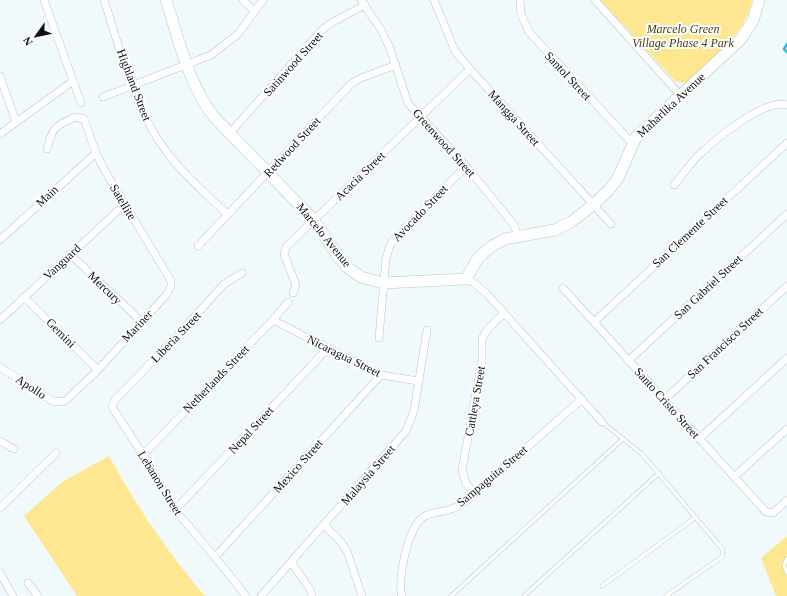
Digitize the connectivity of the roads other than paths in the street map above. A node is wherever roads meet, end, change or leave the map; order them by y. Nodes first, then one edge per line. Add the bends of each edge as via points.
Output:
1 (44, 0) edge
2 (104, 0) edge
3 (166, 0) edge
4 (243, 0) edge
5 (263, 0) edge
6 (434, 0) edge
7 (520, 0) edge
8 (595, 0) edge
9 (758, 0) edge
10 (363, 3) edge
11 (254, 11) junction
12 (396, 64) junction
13 (188, 65) junction
14 (470, 70) junction
15 (0, 76) edge
16 (73, 81) junction
17 (132, 86) junction
18 (681, 96) junction
19 (103, 97) dead end
20 (81, 103) dead end
21 (787, 106) edge
22 (420, 117) junction
23 (16, 122) junction
24 (0, 134) edge
25 (229, 134) junction
26 (632, 143) junction
27 (787, 143) edge
28 (46, 149) dead end
29 (96, 154) junction
30 (466, 166) junction
31 (269, 172) junction
32 (674, 185) dead end
33 (125, 204) junction
34 (593, 205) junction
35 (227, 214) junction
36 (787, 214) edge
37 (314, 220) junction
38 (611, 224) dead end
39 (518, 236) junction
40 (0, 240) edge
41 (198, 246) dead end
42 (70, 254) junction
43 (242, 273) dead end
44 (466, 279) junction
45 (171, 281) joint
46 (383, 283) junction
47 (787, 286) edge
48 (563, 288) dead end
49 (293, 293) dead end
50 (24, 297) junction
51 (288, 302) dead end
52 (504, 313) junction
53 (0, 320) edge
54 (273, 320) junction
55 (141, 321) junction
56 (594, 322) junction
57 (427, 330) dead end
58 (379, 338) dead end
59 (327, 349) junction
60 (787, 358) edge
61 (628, 361) junction
62 (0, 367) edge
63 (98, 370) junction
64 (381, 375) junction
65 (418, 381) junction
66 (582, 399) junction
67 (664, 400) junction
68 (113, 403) joint
69 (602, 422) joint
70 (787, 429) edge
71 (623, 439) junction
72 (699, 439) junction
73 (0, 441) edge
74 (14, 449) dead end
75 (56, 454) dead end
76 (143, 455) junction
77 (659, 473) junction
78 (734, 478) junction
79 (475, 493) junction
80 (787, 500) edge
81 (0, 508) edge
82 (175, 510) junction
83 (696, 517) junction
84 (324, 525) junction
85 (215, 557) junction
86 (787, 559) edge
87 (291, 562) junction
88 (0, 573) edge
89 (787, 573) edge
90 (28, 583) dead end
91 (602, 586) dead end
92 (13, 596) edge
93 (38, 596) edge
94 (246, 596) edge
95 (261, 596) edge
96 (312, 596) edge
97 (362, 596) edge
98 (402, 596) edge
99 (451, 596) edge
100 (524, 596) edge
101 (666, 596) edge

1 - 16 street
2 - 17 street, Highland Street
3 - 13 street, Marcelo Avenue
4 - 11 street
5 - 11 street
6 - 14 street, Mangga Street via 453,47
7 - 26 street, Santol Street via 521,14 529,32
8 - 18 street
9 - 18 street, Maharlika Avenue via 748,30
10 - 12 street, Greenwood Street via 380,28
10 - 25 street, Satinwood Street via 322,30
11 - 13 street via 238,34 223,47
12 - 22 street, Greenwood Street via 408,103
12 - 31 street, Redwood Street via 351,84
13 - 17 street
13 - 25 street, Marcelo Avenue via 205,105
14 - 22 street, Acacia Street
14 - 34 street, Mangga Street
15 - 23 street
16 - 20 street
16 - 23 street
17 - 19 street
17 - 35 street, Highland Street via 140,107 166,152
18 - 26 street, Maharlika Avenue
21 - 32 street via 780,103 761,110 722,135 699,155
22 - 30 street, Greenwood Street
22 - 37 street, Acacia Street
23 - 24 street
25 - 31 street, Marcelo Avenue
26 - 34 street, Maharlika Avenue via 618,178
27 - 56 street, San Clemente Street
28 - 29 street, Satellite via 51,132 76,117 84,119
29 - 33 street, Satellite
29 - 40 street, Main
30 - 39 street, Greenwood Street via 514,225
30 - 46 street, Avocado Street via 391,243
31 - 35 street, Redwood Street
31 - 37 street, Marcelo Avenue
33 - 42 street, Vanguard
33 - 45 street, Satellite
34 - 38 street, Mangga Street
34 - 39 street, Maharlika Avenue via 571,222 555,230
35 - 41 street, Redwood Street
36 - 61 street, San Gabriel Street
37 - 46 street, Marcelo Avenue via 347,266 361,276
37 - 49 street, Acacia Street via 284,250 284,258 296,285
39 - 44 street, Maharlika Avenue via 505,239 478,258
42 - 50 street, Vanguard
42 - 55 street, Mercury
43 - 68 street, Liberia Street via 224,284
44 - 46 street, Marcelo Avenue
44 - 52 street via 478,286
45 - 55 street, Mariner via 167,294
46 - 58 street, Avocado Street
47 - 67 street, San Francisco Street
48 - 56 street, Santo Cristo Street
50 - 53 street, Vanguard
50 - 63 street, Gemini
51 - 54 street, Netherlands Street
52 - 66 street
52 - 79 street, Cattleya Street via 482,339 482,360 462,470 466,484
54 - 59 street, Nicaragua Street
54 - 76 street, Netherlands Street
55 - 63 street, Mariner
56 - 61 street, Santo Cristo Street
57 - 65 street, Malaysia Street
59 - 64 street, Nicaragua Street
59 - 82 street, Nepal Street
60 - 72 street
61 - 67 street, Santo Cristo Street
62 - 63 street, Apollo via 58,403 68,400
64 - 65 street, Nicaragua Street
64 - 85 street, Mexico Street
65 - 84 street, Malaysia Street via 414,411 406,430
66 - 69 street
66 - 79 street, Sampaguita Street
67 - 72 street, Santo Cristo Street
68 - 76 street, Lebanon Street via 114,411
69 - 71 lane
70 - 78 street
71 - 77 lane via 642,454
71 - 99 lane
72 - 78 street, Santo Cristo Street
73 - 74 street
75 - 81 street
76 - 82 street, Lebanon Street
77 - 83 lane
77 - 100 lane
78 - 80 street, Santo Cristo Street via 766,512 773,513
79 - 98 street, Sampaguita Street via 453,509 424,517 417,524 400,573
82 - 85 street, Lebanon Street
83 - 91 lane
83 - 101 lane via 721,548 722,556
84 - 87 street, Malaysia Street
84 - 97 street via 347,550
85 - 94 street, Lebanon Street
86 - 89 lane via 784,565
87 - 95 street, Malaysia Street
87 - 96 street
88 - 92 street
90 - 93 street

